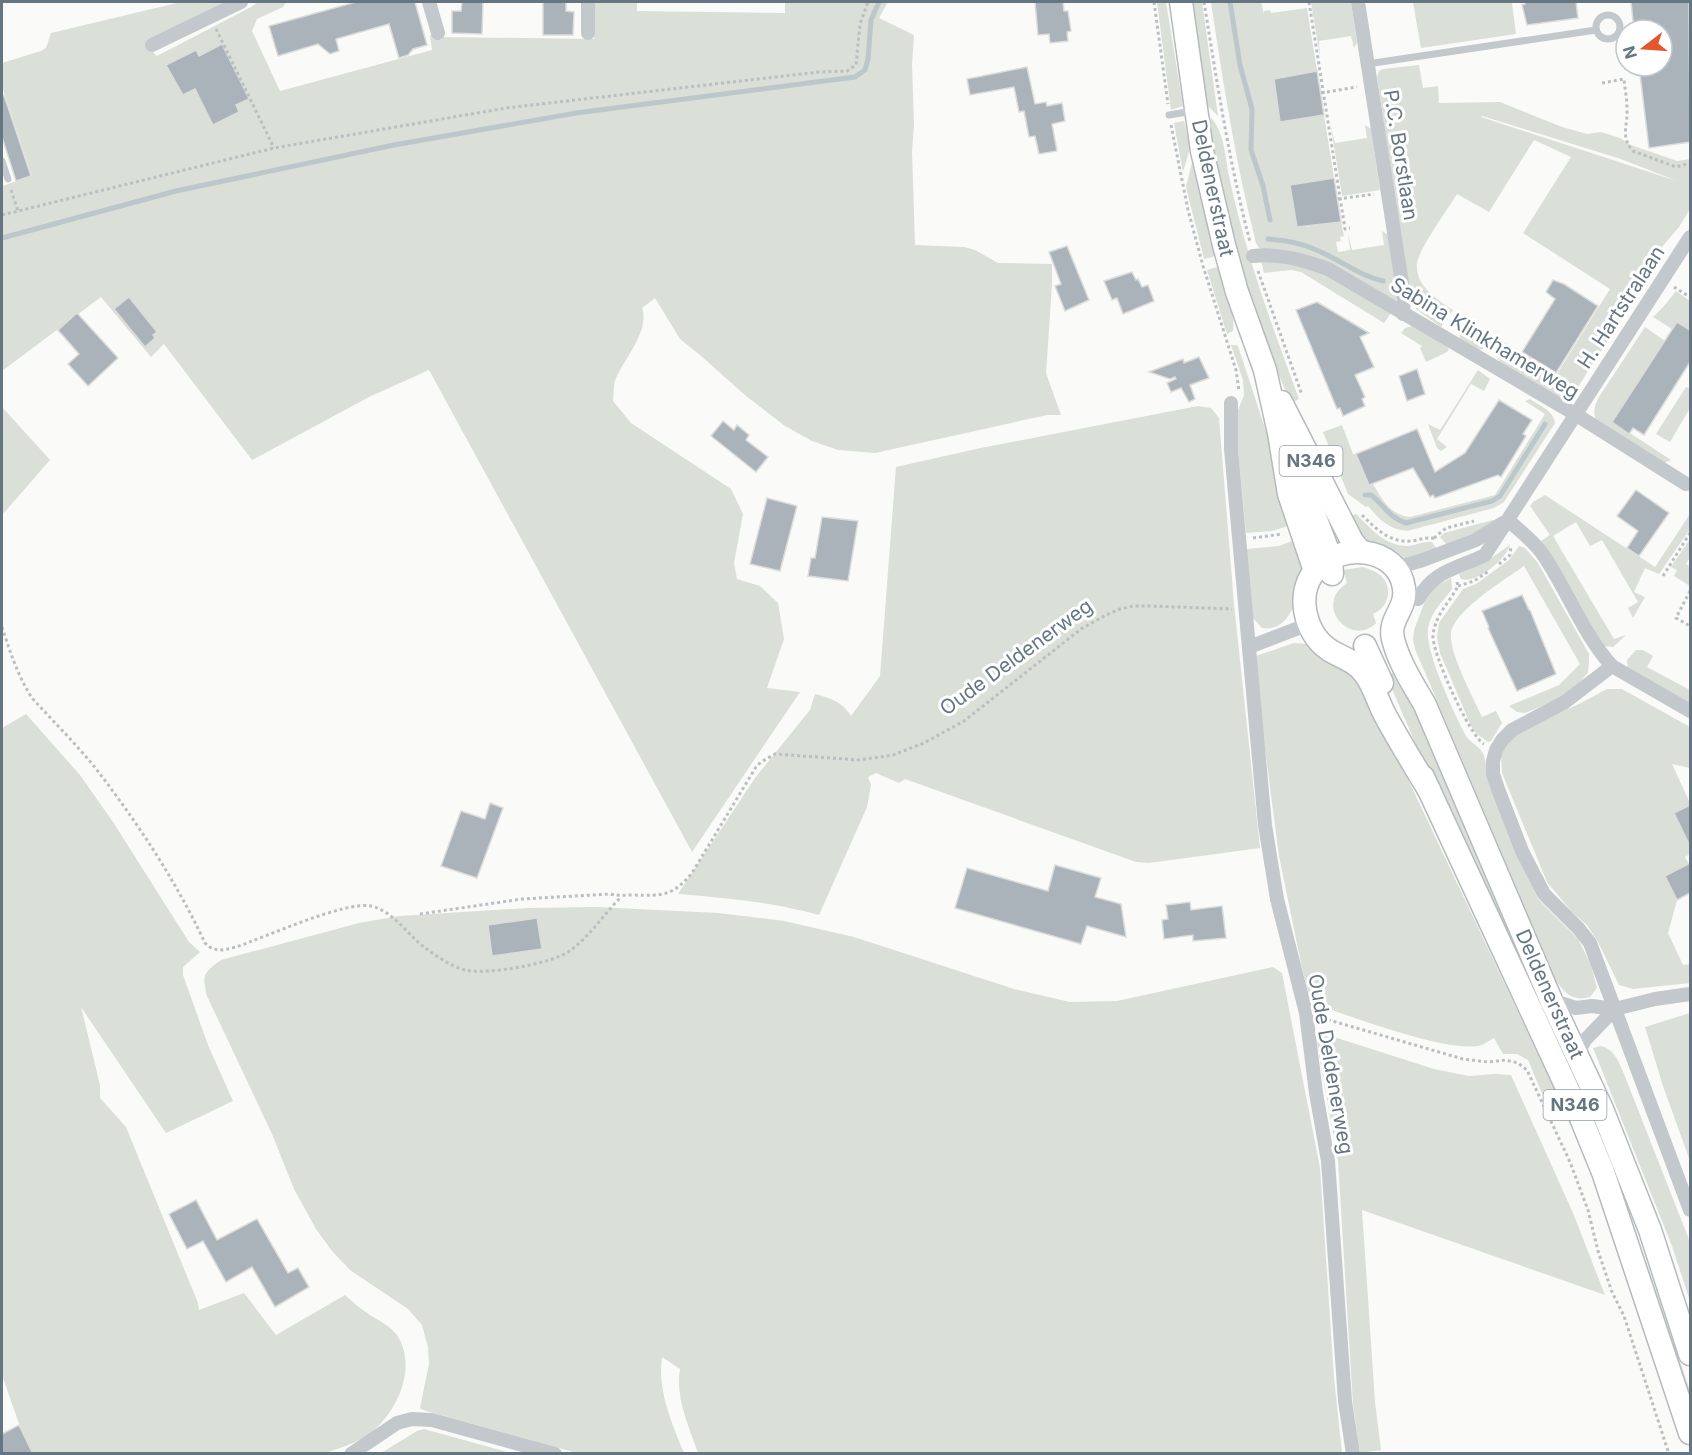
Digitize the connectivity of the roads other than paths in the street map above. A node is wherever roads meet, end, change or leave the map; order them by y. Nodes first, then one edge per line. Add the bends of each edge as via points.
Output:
1 (241, 2) edge
2 (429, 2) edge
3 (588, 2) edge
4 (1181, 2) edge
5 (1358, 2) edge
6 (1596, 30) dead end
7 (438, 33) dead end
8 (588, 33) dead end
9 (152, 45) dead end
10 (1367, 64) junction
11 (1197, 110) junction
12 (1169, 115) road end
13 (2, 161) edge
14 (8, 179) road end
15 (1690, 237) edge
16 (1253, 256) road end
17 (1403, 314) junction
18 (1264, 370) junction
19 (1231, 406) road end
20 (1575, 414) junction
21 (1686, 484) dead end
22 (1508, 520) junction
23 (1360, 551) junction
24 (1323, 565) junction
25 (1396, 568) junction
26 (1418, 598) joint
27 (1317, 625) junction
28 (1398, 634) junction
29 (1249, 647) junction
30 (1360, 654) junction
31 (1612, 666) junction
32 (1690, 711) edge
33 (1690, 994) edge
34 (1551, 1000) junction
35 (1616, 1009) junction
36 (1577, 1055) junction
37 (1690, 1210) edge
38 (1690, 1354) edge
39 (1690, 1433) edge
40 (351, 1454) edge
41 (555, 1454) edge
42 (1353, 1454) edge

1 - 9 street
2 - 7 street
3 - 8 street
4 - 11 main road, Deldenerstraat
5 - 10 street, P.C. Borstlaan
6 - 10 lane
10 - 17 street, P.C. Borstlaan via 1404,296
11 - 12 lane
11 - 18 main road, Deldenerstraat via 1224,245
13 - 14 lane
15 - 20 street, H. Hartstralaan
16 - 17 street, Sabina Klinkhamerweg via 1281,255 1328,269
17 - 20 street, Sabina Klinkhamerweg
18 - 23 main road, Deldenerstraat / N346
18 - 24 main road, Deldenerstraat / N346 via 1279,433 1289,450
19 - 29 street, Oude Deldenerweg via 1231,449
20 - 21 street, Sabina Klinkhamerweg
20 - 22 street, H. Hartstralaan
22 - 25 street, H. Hartstralaan via 1476,540
22 - 26 street, H. Hartstralaan via 1485,555 1435,577
22 - 31 street via 1543,554 1577,616
23 - 24 main road
23 - 25 main road via 1379,556
24 - 27 main road via 1331,576 1323,585
25 - 28 main road via 1404,595 1391,628
26 - 28 main road via 1413,616
27 - 29 street
27 - 30 main road via 1356,646
28 - 30 main road
28 - 34 main road, Deldenerstraat / N346 via 1404,669 1425,705
29 - 42 street, Oude Deldenerweg via 1270,864 1306,1013 1328,1161
30 - 39 main road, Deldenerstraat / N346 via 1429,790 1586,1129
31 - 32 street
31 - 35 street via 1565,702 1512,730 1496,750 1493,774 1522,851 1544,894 1590,943
33 - 35 street
34 - 35 street via 1576,1008
34 - 36 main road, Deldenerstraat / N346
35 - 36 street via 1585,1040
35 - 37 street
36 - 38 main road, Deldenerstraat / N346 via 1650,1230
40 - 41 street via 397,1423 412,1419 432,1420

